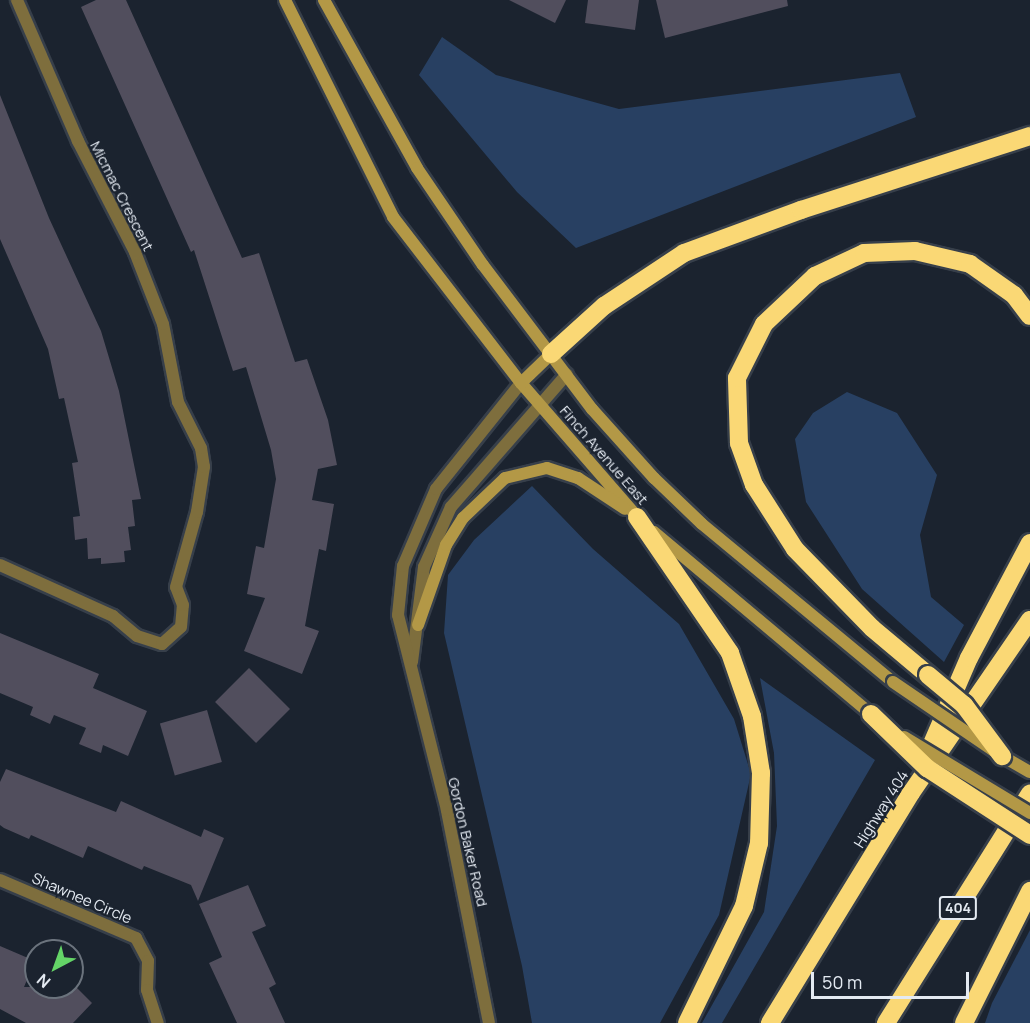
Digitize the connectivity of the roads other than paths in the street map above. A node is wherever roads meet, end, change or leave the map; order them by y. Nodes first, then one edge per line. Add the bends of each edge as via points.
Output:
1 (17, 0) edge
2 (285, 0) edge
3 (324, 0) edge
4 (1030, 136) edge
5 (1030, 316) edge
6 (550, 354) junction
7 (567, 374) junction
8 (521, 383) junction
9 (540, 405) junction
10 (637, 517) junction
11 (1030, 543) edge
12 (0, 565) edge
13 (1030, 620) edge
14 (418, 625) junction
15 (411, 669) junction
16 (871, 714) junction
17 (1002, 756) junction
18 (1030, 772) edge
19 (911, 793) junction
20 (1030, 794) edge
21 (1030, 813) edge
22 (1030, 835) edge
23 (0, 880) edge
24 (1030, 891) edge
25 (158, 1023) edge
26 (489, 1023) edge
27 (687, 1023) edge
28 (770, 1023) edge
29 (886, 1023) edge
30 (964, 1023) edge

1 - 12 street, Micmac Crescent via 87,161 135,252 163,324 178,402 201,448 204,467 197,512 176,587 183,605 181,627 162,644 137,636 113,616
2 - 8 main road, Finch Avenue East via 393,217
3 - 6 main road, Finch Avenue East via 417,168
4 - 6 highway via 801,210 684,254 604,306
5 - 17 highway, bridge via 1014,295 970,264 915,251 864,253 815,276 764,324 737,378 739,443 754,485 789,540 825,583 964,705
6 - 7 main road, Finch Avenue East
6 - 8 main road
7 - 9 street, Gordon Baker Road
7 - 17 main road, Finch Avenue East, bridge via 592,409 654,478 702,524 892,681
8 - 9 main road, Finch Avenue East
8 - 15 street, Gordon Baker Road via 435,489 416,528 403,566 398,615
9 - 10 main road, Finch Avenue East
9 - 14 street, Gordon Baker Road via 451,507 424,567
10 - 14 main road via 578,478 547,468 505,478 463,518 447,545
10 - 16 main road, Finch Avenue East via 711,584
10 - 27 highway via 730,653 753,716 762,773 759,843 744,906
11 - 19 highway via 969,658
13 - 19 highway, Highway 404
14 - 15 street, Gordon Baker Road
15 - 26 street, Gordon Baker Road via 447,810
16 - 21 main road, Finch Avenue East, bridge
16 - 22 highway, bridge via 927,768
17 - 18 main road, Finch Avenue East
19 - 28 highway, Highway 404
20 - 29 highway, 404
23 - 25 street, Shawnee Circle via 136,938 148,961 147,990
24 - 30 highway

